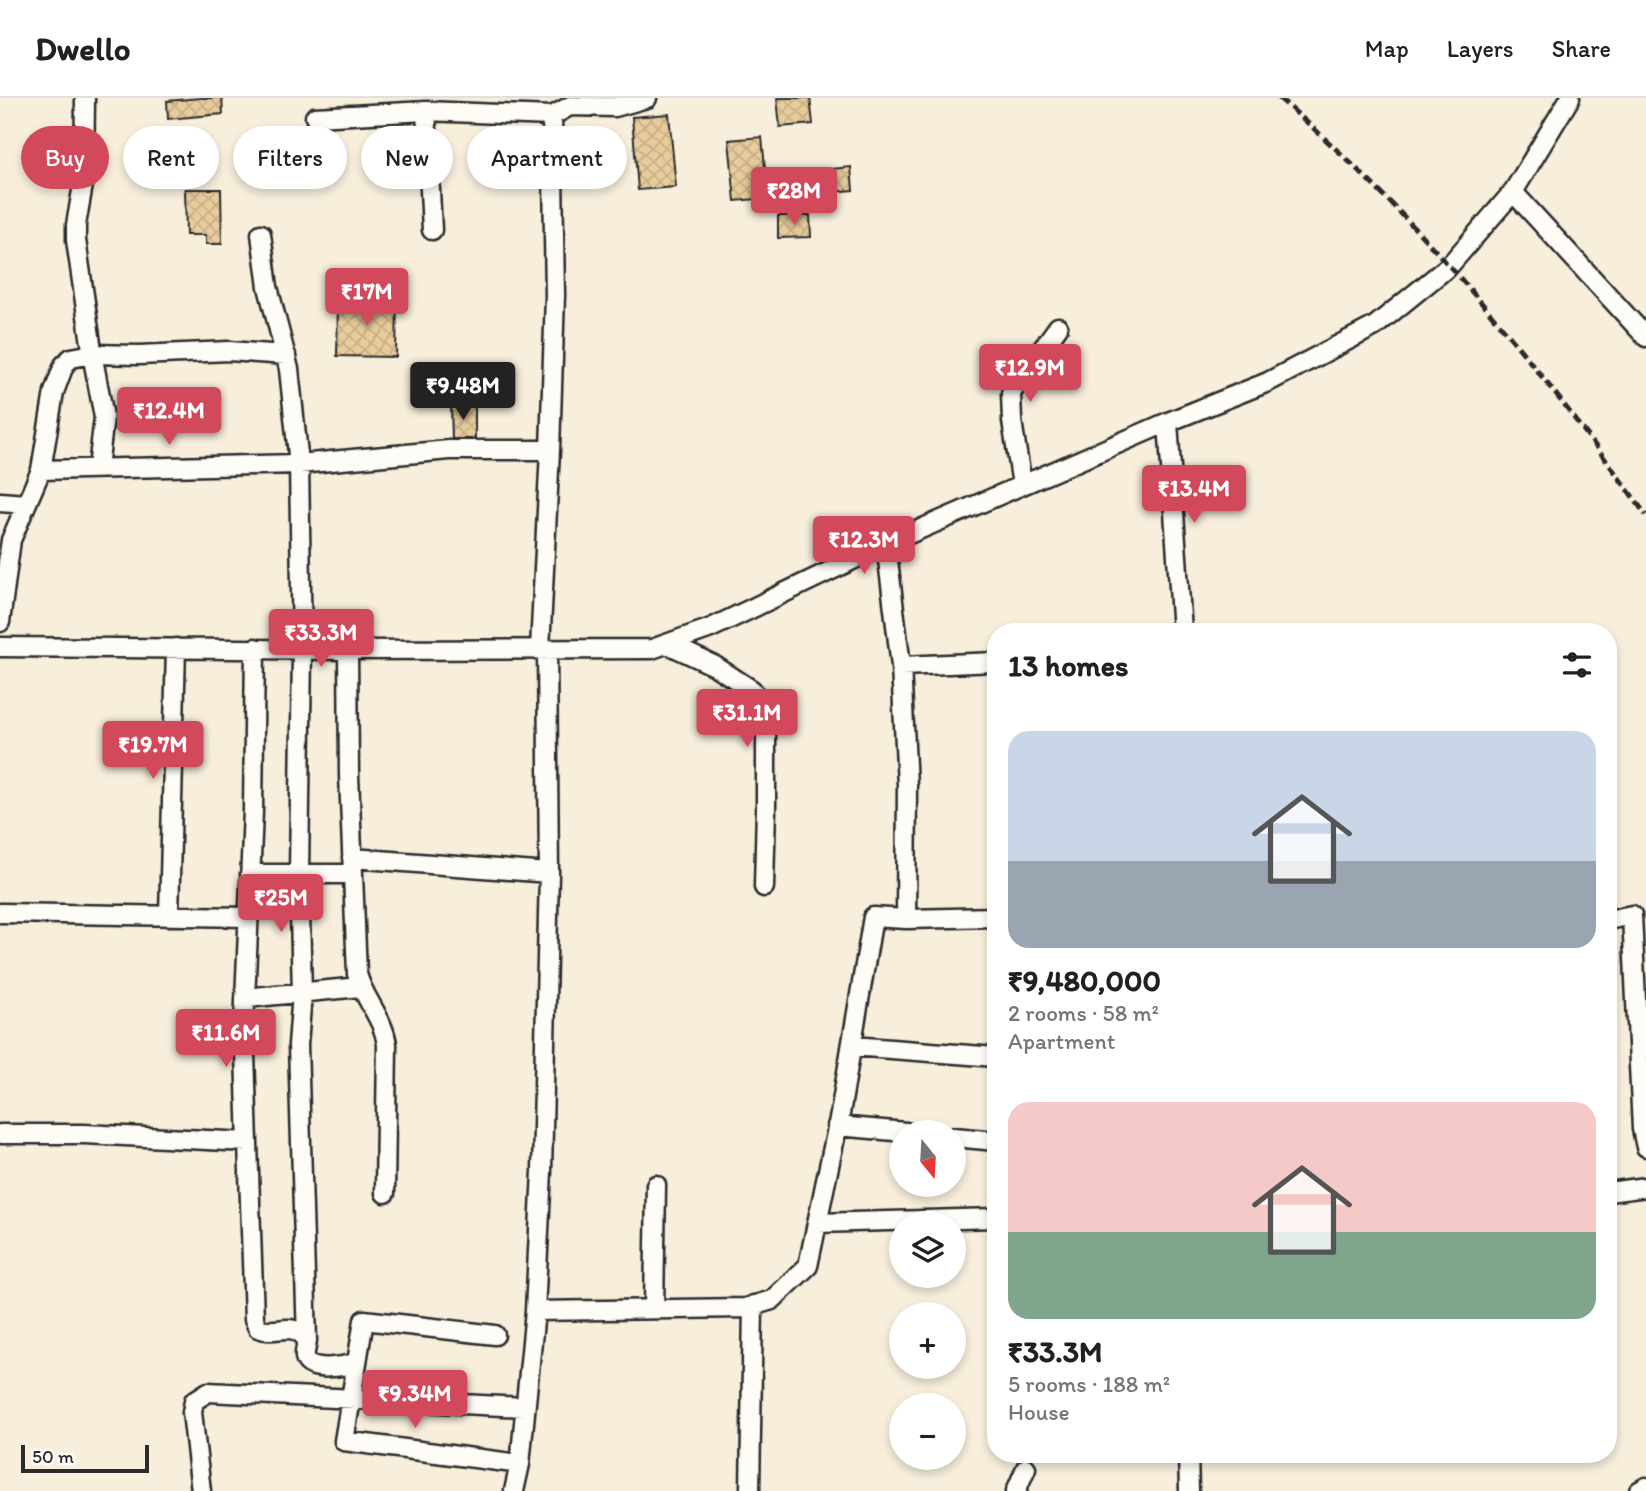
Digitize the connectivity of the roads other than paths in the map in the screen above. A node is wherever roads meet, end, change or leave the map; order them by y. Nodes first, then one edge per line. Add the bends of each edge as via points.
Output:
1 (85, 98) edge
2 (647, 98) edge
3 (1570, 98) edge
4 (417, 107) edge
5 (315, 117) dead end
6 (552, 117) junction
7 (1513, 192) junction
8 (432, 230) dead end
9 (261, 234) dead end
10 (1058, 327) dead end
11 (1646, 337) edge
12 (93, 354) junction
13 (286, 355) junction
14 (1168, 422) junction
15 (550, 450) junction
16 (299, 464) junction
17 (98, 468) junction
18 (41, 470) junction
19 (1021, 485) junction
20 (0, 502) edge
21 (26, 505) junction
22 (886, 544) junction
23 (0, 622) edge
24 (1181, 623) edge
25 (668, 644) junction
26 (0, 647) edge
27 (176, 648) junction
28 (256, 648) junction
29 (543, 649) junction
30 (302, 650) junction
31 (348, 650) junction
32 (987, 662) edge
33 (901, 666) junction
34 (352, 866) junction
35 (549, 873) junction
36 (250, 874) junction
37 (299, 874) junction
38 (764, 887) dead end
39 (0, 913) edge
40 (1639, 915) edge
41 (169, 916) junction
42 (248, 917) junction
43 (987, 918) edge
44 (906, 919) junction
45 (1617, 919) edge
46 (360, 987) junction
47 (302, 993) junction
48 (245, 998) junction
49 (852, 1046) junction
50 (987, 1055) edge
51 (837, 1126) junction
52 (889, 1131) edge
53 (0, 1134) edge
54 (966, 1138) edge
55 (987, 1140) edge
56 (248, 1142) junction
57 (1646, 1147) edge
58 (656, 1185) dead end
59 (1646, 1187) edge
60 (1617, 1191) edge
61 (385, 1193) dead end
62 (987, 1218) edge
63 (817, 1223) junction
64 (753, 1306) junction
65 (654, 1310) junction
66 (535, 1311) junction
67 (495, 1335) dead end
68 (307, 1340) junction
69 (357, 1362) junction
70 (351, 1398) junction
71 (525, 1408) junction
72 (1188, 1463) edge
73 (520, 1464) junction
74 (1026, 1468) dead end
75 (1646, 1487) edge
76 (201, 1491) edge
77 (514, 1491) edge
78 (750, 1491) edge
79 (1016, 1491) edge
80 (1189, 1491) edge
81 (1639, 1491) edge

1 - 12 street via 85,178 76,240
2 - 6 street via 615,107 570,106
3 - 7 street
4 - 5 street
4 - 6 street
4 - 8 street
6 - 15 street via 555,295
7 - 11 street
7 - 14 street via 1449,266 1375,326 1268,382
9 - 13 street via 268,287
10 - 19 street via 1011,393
12 - 13 street via 229,351
12 - 17 street via 104,417
12 - 18 street via 71,358 59,375
13 - 16 street
14 - 19 street
14 - 24 street
15 - 16 street via 449,450
15 - 29 street
16 - 17 street
16 - 30 street
17 - 18 street
18 - 21 street
19 - 22 street
20 - 21 street
21 - 23 street via 11,540
22 - 25 street
22 - 33 street
25 - 29 street via 652,649
25 - 38 street via 715,666 752,690 763,704
26 - 27 street
27 - 28 street
27 - 41 street
28 - 30 street
28 - 36 street
29 - 31 street
29 - 35 street
30 - 31 street
30 - 37 street
31 - 34 street
32 - 33 street
33 - 44 street via 907,785
34 - 35 street
34 - 37 street
34 - 46 street
35 - 66 street
36 - 37 street
36 - 42 street
37 - 47 street
39 - 41 street
40 - 45 street
40 - 57 street
41 - 42 street
42 - 48 street
43 - 44 street
44 - 49 street via 873,917
46 - 47 street
46 - 61 street via 385,1029 387,1044
47 - 48 street
47 - 68 street via 298,1045
48 - 56 street
49 - 50 street
49 - 51 street
51 - 52 street
51 - 63 street
53 - 56 street
54 - 55 street
56 - 68 street via 254,1319 264,1331 296,1329
58 - 65 street
59 - 60 street
62 - 63 street
63 - 64 street via 807,1266 772,1300
64 - 65 street
64 - 78 street
65 - 66 street
66 - 71 street
67 - 69 street via 364,1320
68 - 69 street via 309,1364 339,1367
69 - 70 street
70 - 71 street
70 - 73 street via 344,1441
70 - 76 street via 208,1392 199,1396 192,1412
71 - 73 street
72 - 80 street
73 - 77 street
74 - 79 street
75 - 81 street

